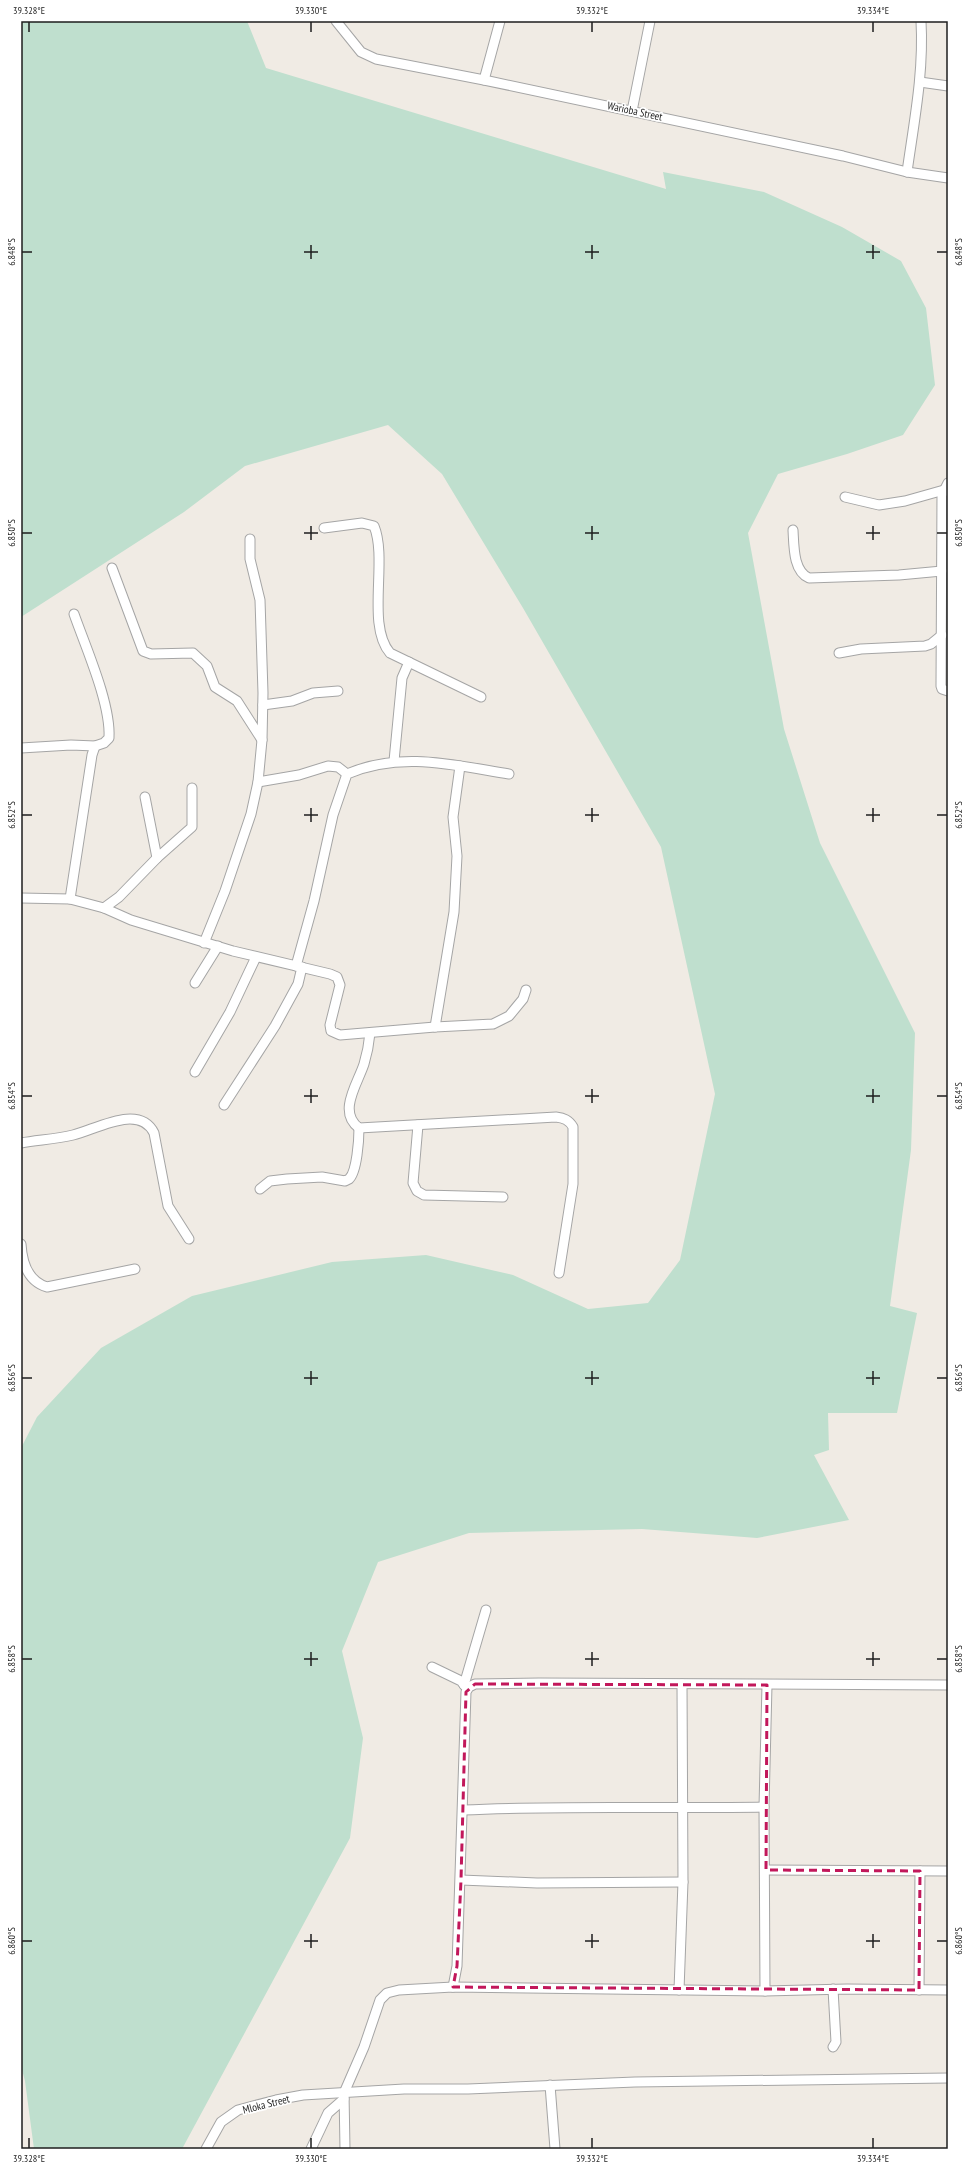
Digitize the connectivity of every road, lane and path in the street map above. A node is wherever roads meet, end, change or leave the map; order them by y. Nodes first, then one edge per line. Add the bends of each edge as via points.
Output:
1 (336, 21) edge
2 (500, 21) edge
3 (650, 21) edge
4 (921, 21) edge
5 (484, 80) junction
6 (920, 82) junction
7 (948, 86) edge
8 (632, 111) junction
9 (907, 172) junction
10 (948, 178) edge
11 (946, 486) edge
12 (845, 497) dead end
13 (324, 528) dead end
14 (793, 530) dead end
15 (250, 539) dead end
16 (112, 568) dead end
17 (942, 571) junction
18 (74, 614) dead end
19 (942, 635) junction
20 (839, 653) dead end
21 (408, 662) junction
22 (338, 691) dead end
23 (948, 691) edge
24 (481, 697) dead end
25 (263, 705) junction
26 (262, 740) junction
27 (95, 746) junction
28 (21, 748) edge
29 (394, 761) junction
30 (460, 766) junction
31 (346, 774) junction
32 (509, 774) dead end
33 (258, 782) junction
34 (192, 788) dead end
35 (144, 797) dead end
36 (157, 858) junction
37 (21, 898) edge
38 (70, 899) junction
39 (104, 908) junction
40 (204, 942) junction
41 (218, 946) junction
42 (256, 957) junction
43 (299, 967) junction
44 (195, 984) dead end
45 (526, 990) dead end
46 (435, 1026) junction
47 (370, 1033) junction
48 (195, 1072) dead end
49 (224, 1105) dead end
50 (418, 1126) junction
51 (359, 1128) junction
52 (21, 1142) edge
53 (260, 1189) dead end
54 (503, 1197) dead end
55 (189, 1239) dead end
56 (21, 1244) edge
57 (135, 1269) dead end
58 (560, 1273) dead end
59 (486, 1610) dead end
60 (432, 1667) dead end
61 (682, 1684) junction
62 (767, 1685) junction
63 (948, 1685) edge
64 (466, 1687) junction
65 (764, 1807) junction
66 (683, 1808) junction
67 (463, 1810) junction
68 (766, 1870) junction
69 (920, 1871) junction
70 (948, 1871) edge
71 (461, 1880) junction
72 (683, 1882) junction
73 (453, 1987) junction
74 (833, 1989) junction
75 (679, 1990) junction
76 (919, 1990) junction
77 (948, 1990) edge
78 (765, 1991) junction
79 (833, 2047) dead end
80 (948, 2078) edge
81 (550, 2085) junction
82 (344, 2096) junction
83 (206, 2149) edge
84 (310, 2149) edge
85 (345, 2149) edge
86 (555, 2149) edge

1 - 5 street, Warioba Street via 361,52 376,59
2 - 5 street
3 - 8 street
4 - 6 street via 923,52
5 - 8 street, Warioba Street
6 - 7 street
6 - 9 street
8 - 9 street, Warioba Street
9 - 10 street, Warioba Street
11 - 12 street via 905,501 879,505
11 - 17 street
13 - 21 street via 362,523 374,526 378,542 381,639 390,653
14 - 17 street via 798,566 802,574 809,578
15 - 25 street via 250,559 260,600
16 - 26 street via 143,651 151,654 193,653 207,666 215,688 237,701
17 - 19 street
18 - 27 street via 109,719 109,738
19 - 20 street via 925,646 861,649
19 - 23 street via 941,686
21 - 24 street
21 - 29 street via 402,678
22 - 25 street via 313,693 292,701
25 - 26 street
26 - 33 street
27 - 28 street
27 - 38 street
29 - 30 street via 423,761
29 - 31 street
30 - 32 street
30 - 46 street via 453,817 456,856 453,923
31 - 33 street via 338,767 328,766 299,775
31 - 43 street via 333,815
33 - 40 street via 251,814 225,891
34 - 36 street via 192,826
35 - 36 street
36 - 39 street via 119,897
37 - 38 street
38 - 39 street
39 - 40 street via 131,920
40 - 41 street
41 - 42 street
41 - 44 street
42 - 43 street
42 - 48 street via 230,1012
43 - 47 street via 330,974 339,980 330,1025 333,1033
43 - 49 street via 298,984 275,1026
45 - 46 street via 517,1007 502,1022
46 - 47 street
47 - 51 street via 364,1065 350,1100 351,1121
50 - 51 street
50 - 54 street via 413,1183 417,1191 424,1195
50 - 58 street via 556,1117 570,1122 573,1127 573,1184
51 - 53 street via 354,1171 350,1179 345,1181 322,1177 270,1181
52 - 55 street via 84,1133 106,1122 133,1120 149,1124 154,1133 168,1206
56 - 57 street via 25,1269 47,1287
59 - 64 street
60 - 64 street via 456,1678
61 - 62 street
61 - 64 street via 475,1684
61 - 66 street
62 - 63 street
62 - 65 street
64 - 67 street
65 - 66 street
65 - 68 street
66 - 67 street via 537,1806
66 - 72 street
67 - 71 street
68 - 69 street
68 - 78 street
69 - 70 street
69 - 76 street
71 - 72 street via 537,1883
71 - 73 street via 457,1966
72 - 75 street
73 - 75 street
73 - 82 street via 399,1990 387,1994 380,2000
74 - 76 street
74 - 78 street
74 - 79 street via 836,2042
75 - 78 street
76 - 77 street
80 - 81 street, Mloka Street
81 - 82 street, Mloka Street
81 - 86 street
82 - 83 street, Mloka Street via 303,2095 238,2110 221,2122
82 - 84 street via 328,2113
82 - 85 street

